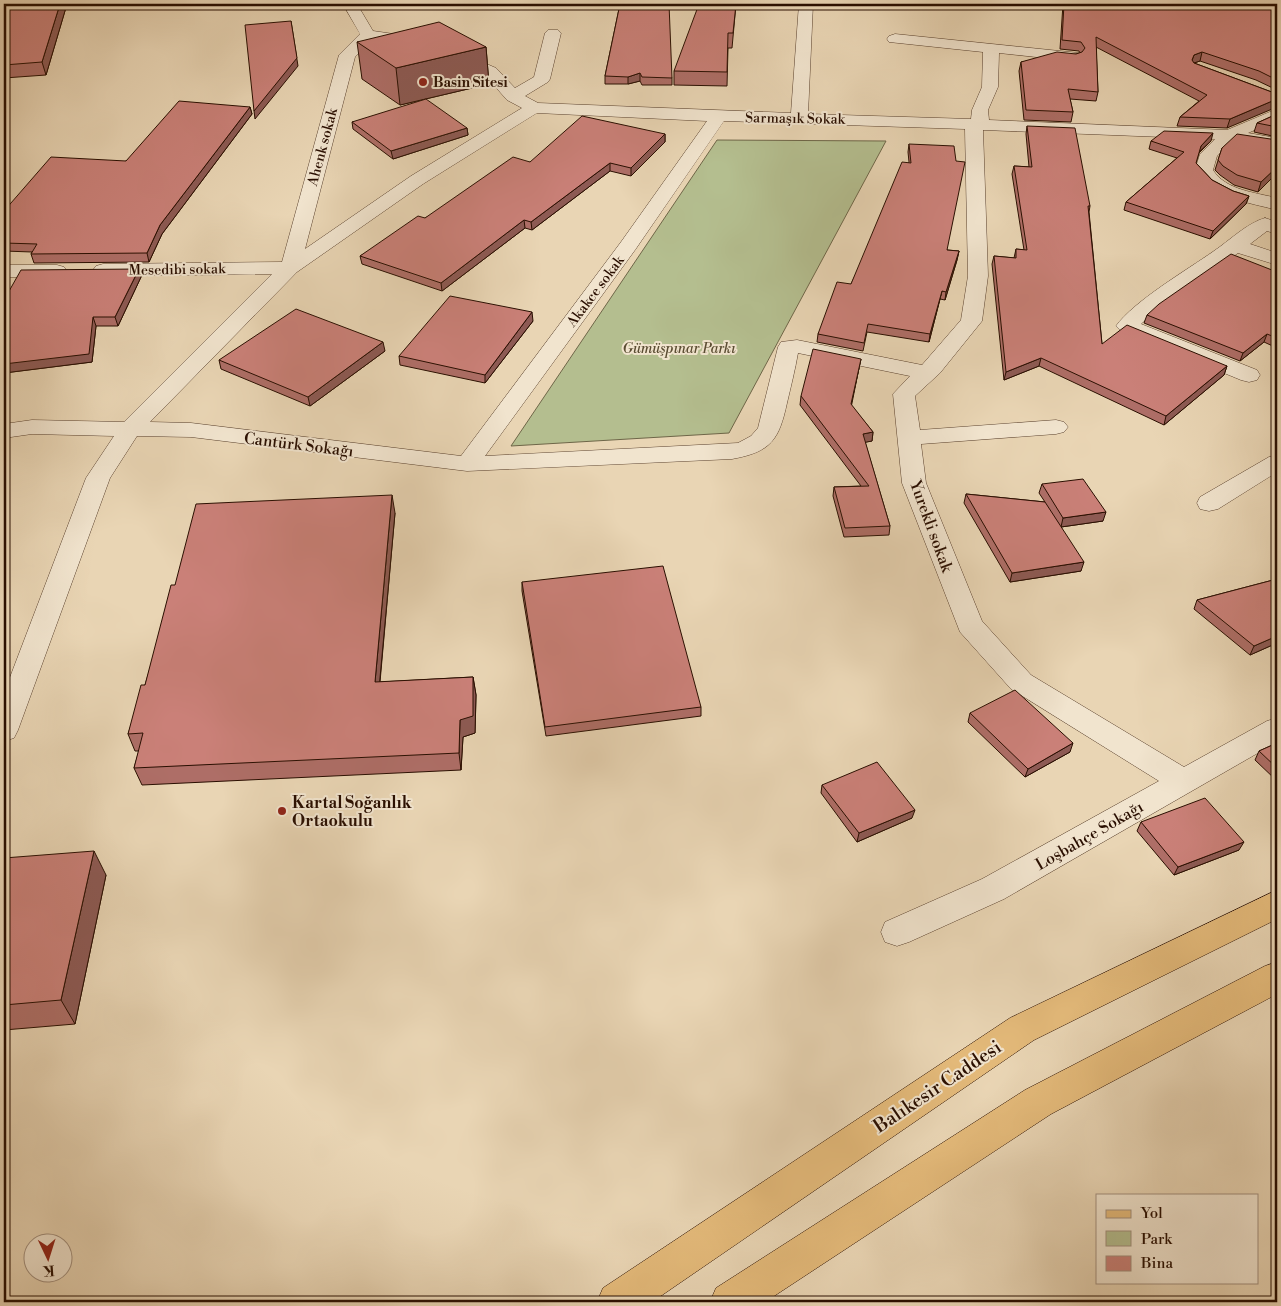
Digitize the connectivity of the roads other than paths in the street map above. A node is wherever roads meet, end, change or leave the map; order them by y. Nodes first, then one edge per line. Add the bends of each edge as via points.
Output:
1 (350, 4) edge
2 (806, 4) edge
3 (553, 33) dead end
4 (368, 35) junction
5 (895, 39) dead end
6 (991, 48) junction
7 (1073, 56) edge
8 (513, 96) junction
9 (534, 108) junction
10 (1277, 114) edge
11 (719, 116) junction
12 (799, 118) junction
13 (977, 124) junction
14 (1229, 135) junction
15 (1277, 143) edge
16 (1277, 204) edge
17 (1277, 228) edge
18 (1234, 245) junction
19 (1277, 260) edge
20 (290, 268) junction
21 (4, 272) edge
22 (927, 373) junction
23 (1249, 375) dead end
24 (1056, 427) dead end
25 (131, 428) junction
26 (4, 430) edge
27 (909, 438) junction
28 (1277, 462) edge
29 (467, 464) junction
30 (1209, 503) dead end
31 (1277, 729) edge
32 (4, 730) edge
33 (1183, 782) junction
34 (1277, 904) edge
35 (897, 932) dead end
36 (1277, 977) edge
37 (617, 1302) edge
38 (730, 1302) edge

1 - 4 street
2 - 12 street
3 - 8 street via 542,79
4 - 8 street, Sarmaşık Sokak via 410,40 490,71
4 - 20 street, Ahenk sokak via 346,55
5 - 6 street
6 - 7 street
6 - 13 street, Yurekli sokak via 990,86
8 - 9 street, Sarmaşık Sokak
9 - 11 street, Sarmaşık Sokak
9 - 20 street via 417,180
10 - 14 street
11 - 12 street, Sarmaşık Sokak
11 - 29 street, Akakce sokak via 628,246
12 - 13 street, Sarmaşık Sokak
13 - 14 street, Sarmaşık Sokak
13 - 22 street, Yurekli sokak via 978,276 971,322
14 - 15 street, Sarmaşık Sokak
14 - 16 street via 1209,154 1204,170 1206,175 1223,188
17 - 18 street via 1265,224
18 - 19 street
18 - 23 street via 1127,326
20 - 21 street, Mesedibi sokak
20 - 25 street
22 - 27 street, Yurekli sokak via 904,394
22 - 29 street, Cantürk Sokağı via 789,347 770,428 764,439 754,446 715,453
24 - 27 street
25 - 26 street, Cantürk Sokağı via 32,427
25 - 29 street, Cantürk Sokağı via 191,430
25 - 32 street via 98,478
27 - 33 street, Yurekli sokak via 914,483 970,625 1020,682
28 - 30 street
31 - 33 street, Loşbahçe Sokağı
33 - 35 street, Loşbahçe Sokağı via 993,889
34 - 37 main road, Balıkesir Caddesi via 1022,1029
36 - 38 main road via 1038,1102

